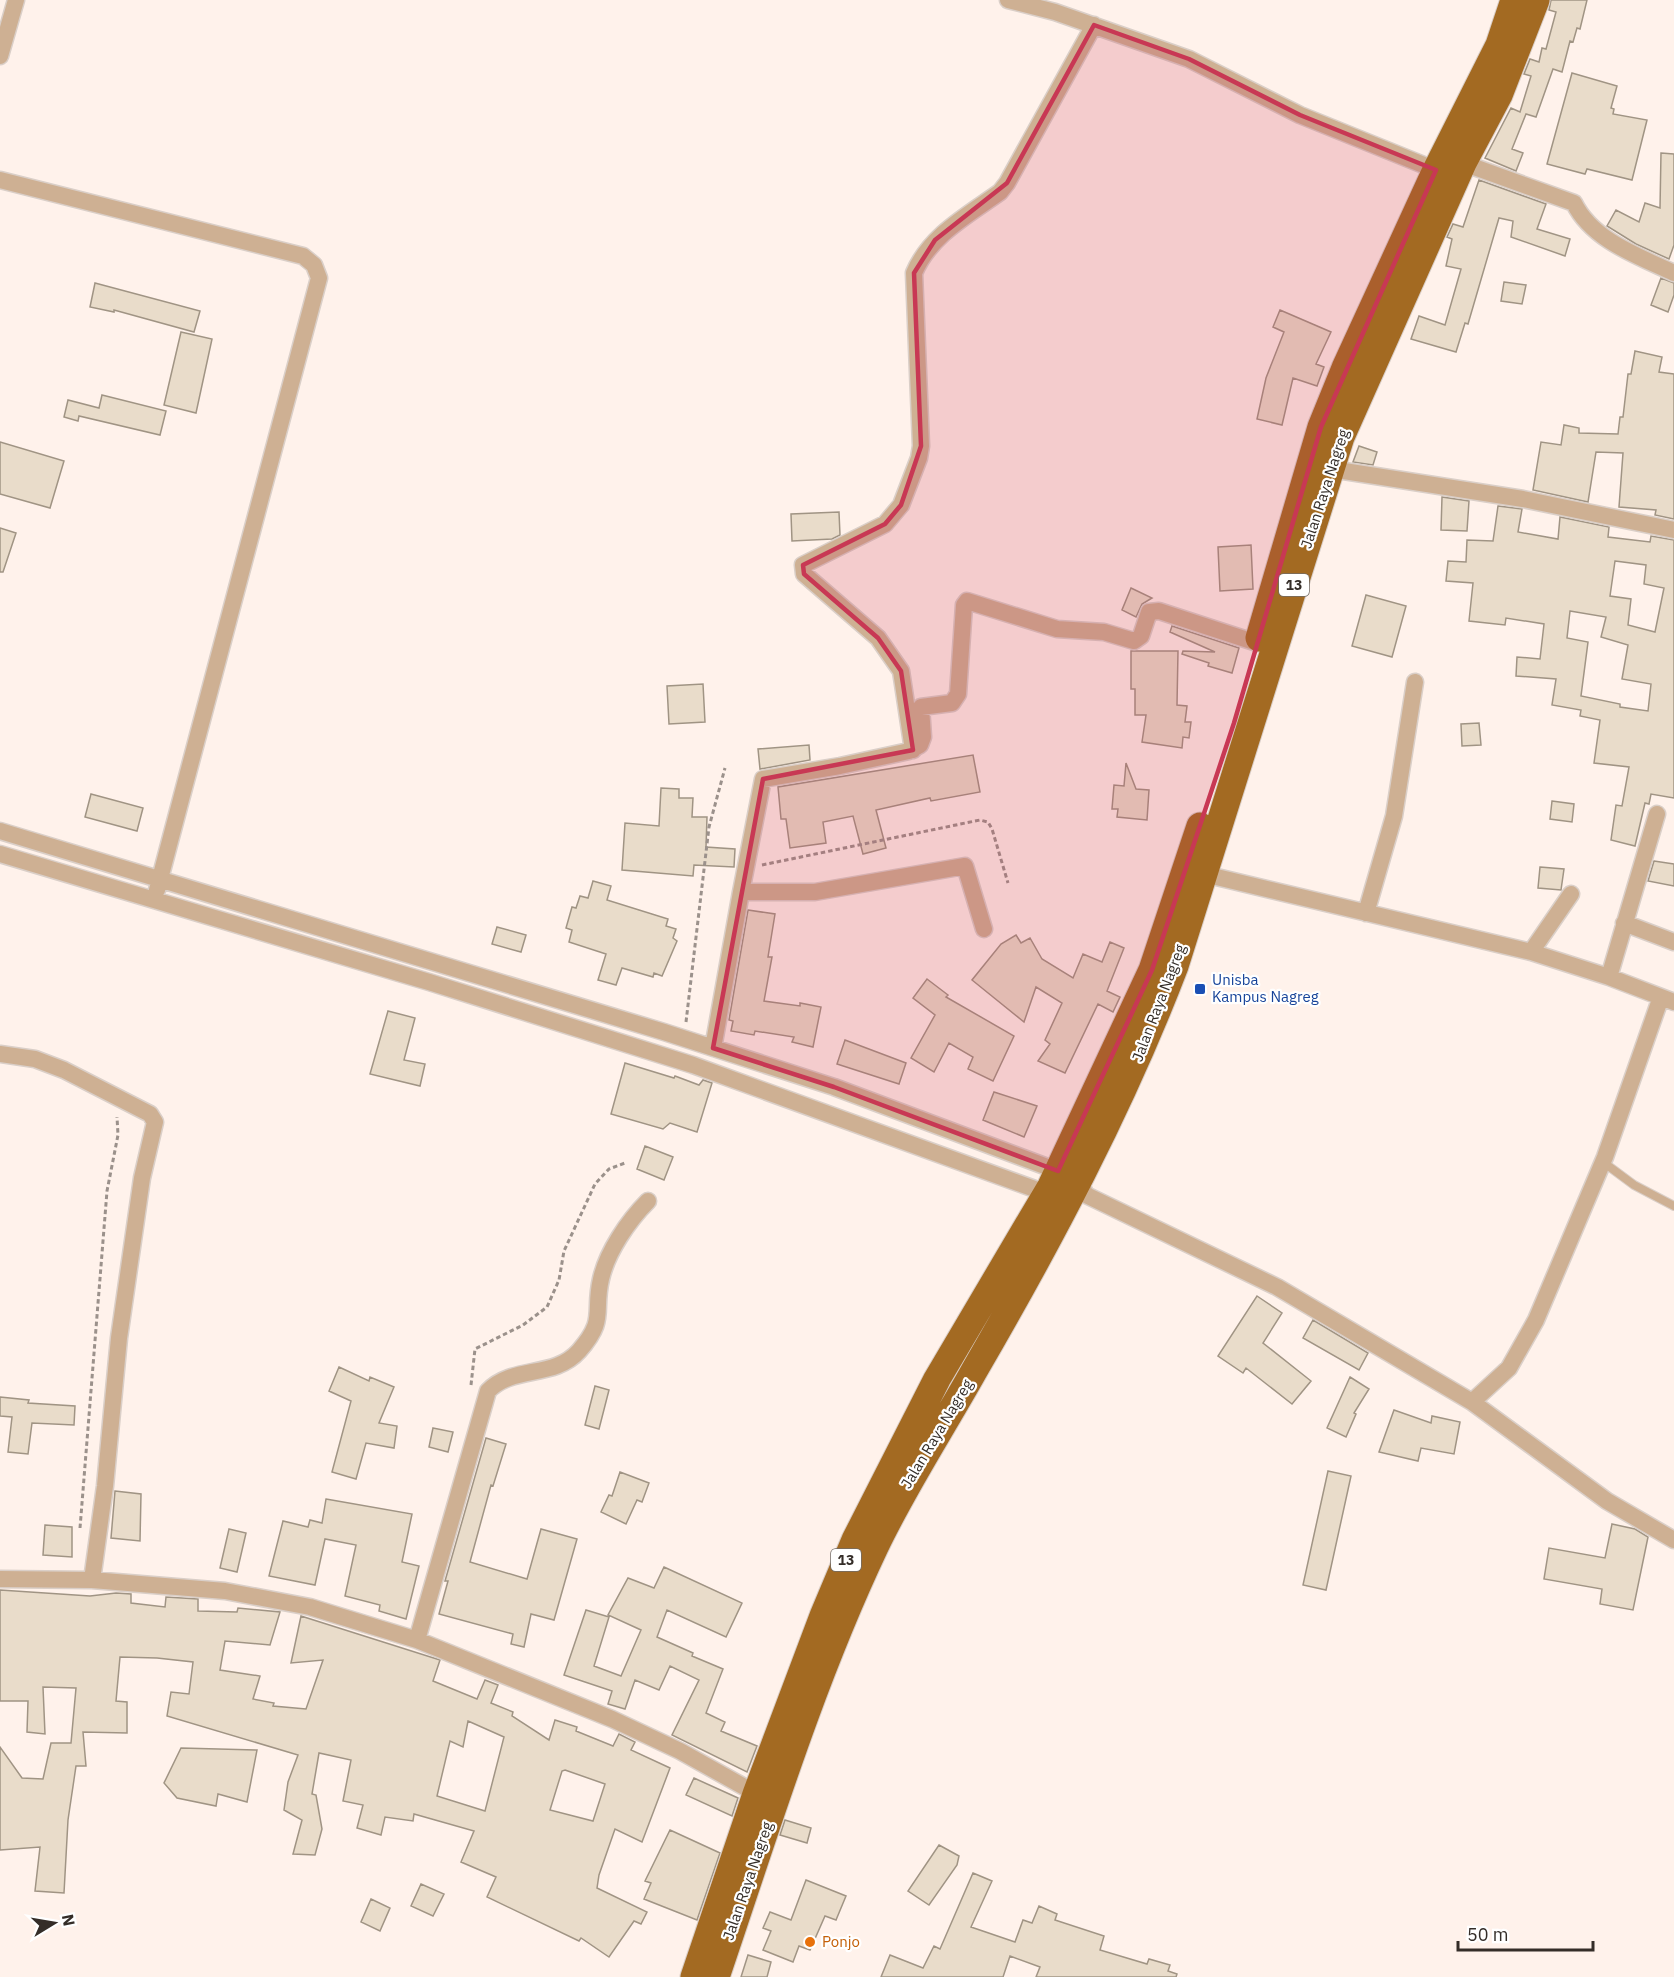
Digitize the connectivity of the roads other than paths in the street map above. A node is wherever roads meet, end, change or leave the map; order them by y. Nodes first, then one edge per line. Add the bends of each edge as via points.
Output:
1 (16, 0) edge
2 (1008, 0) edge
3 (1514, 0) edge
4 (1536, 0) edge
5 (1094, 25) junction
6 (0, 56) edge
7 (1462, 163) junction
8 (1436, 170) junction
9 (0, 180) edge
10 (1674, 273) edge
11 (1331, 470) junction
12 (1674, 530) edge
13 (1257, 643) junction
14 (1415, 682) dead end
15 (913, 750) junction
16 (1657, 814) dead end
17 (0, 831) edge
18 (0, 854) edge
19 (1204, 874) junction
20 (160, 880) junction
21 (741, 892) junction
22 (1571, 894) dead end
23 (154, 900) junction
24 (1366, 913) junction
25 (1624, 923) junction
26 (984, 929) dead end
27 (1674, 942) edge
28 (1531, 952) junction
29 (1609, 976) junction
30 (1667, 1000) edge
31 (713, 1048) junction
32 (0, 1054) edge
33 (747, 1059) junction
34 (738, 1080) junction
35 (1602, 1162) junction
36 (1068, 1188) junction
37 (648, 1201) dead end
38 (1674, 1206) edge
39 (1472, 1402) junction
40 (1674, 1540) edge
41 (0, 1580) edge
42 (92, 1581) junction
43 (417, 1640) junction
44 (765, 1798) junction
45 (694, 1977) edge
46 (716, 1977) edge

1 - 6 street
2 - 5 street
3 - 8 highway, Jalan Raya Nagreg / 13 via 1499,45
4 - 7 highway, Jalan Raya Nagreg / 13 via 1499,95
5 - 8 street via 1189,59 1300,115
5 - 15 street via 1007,183 935,240 914,273 921,446 901,505 885,524 803,565 804,574 878,638 901,671
7 - 10 street via 1574,203 1581,217 1613,243
7 - 11 highway, Jalan Raya Nagreg / 13 via 1341,436
8 - 13 highway, Jalan Raya Nagreg / 13 via 1321,427
9 - 20 street via 303,256 314,265 319,278
11 - 12 street via 1523,498
11 - 19 highway, Jalan Raya Nagreg / 13
13 - 15 street via 1159,611 1149,612 1139,639 1130,641 1104,632 1057,629 967,601 957,698 948,704 921,707 923,737
13 - 36 highway, Jalan Raya Nagreg / 13 via 1152,970
14 - 24 street via 1394,816
15 - 21 street via 763,779
16 - 25 street
17 - 20 street
18 - 23 street
19 - 24 street
19 - 36 highway, Jalan Raya Nagreg / 13 via 1144,1046
20 - 23 street
20 - 31 street
21 - 26 street via 808,892 965,866
21 - 31 street
22 - 28 street
23 - 34 street
24 - 28 street
25 - 27 street
25 - 29 street
28 - 29 street
29 - 30 street
30 - 35 street
31 - 33 street
32 - 42 street via 35,1059 64,1070 150,1114 155,1122 141,1178 119,1338
33 - 34 street
33 - 36 street via 834,1087
34 - 36 street
35 - 38 lane
35 - 39 street via 1536,1320 1509,1368
36 - 39 street via 1277,1287
36 - 44 highway, Jalan Raya Nagreg / 13 via 974,1373 875,1546
37 - 43 street via 629,1223 603,1272 598,1321 577,1353 551,1369 504,1379 488,1391
39 - 40 street via 1607,1501
41 - 42 street
42 - 43 street via 278,1599
43 - 44 street via 612,1719 680,1750
44 - 45 highway, Jalan Raya Nagreg / 13
44 - 46 highway, Jalan Raya Nagreg / 13

